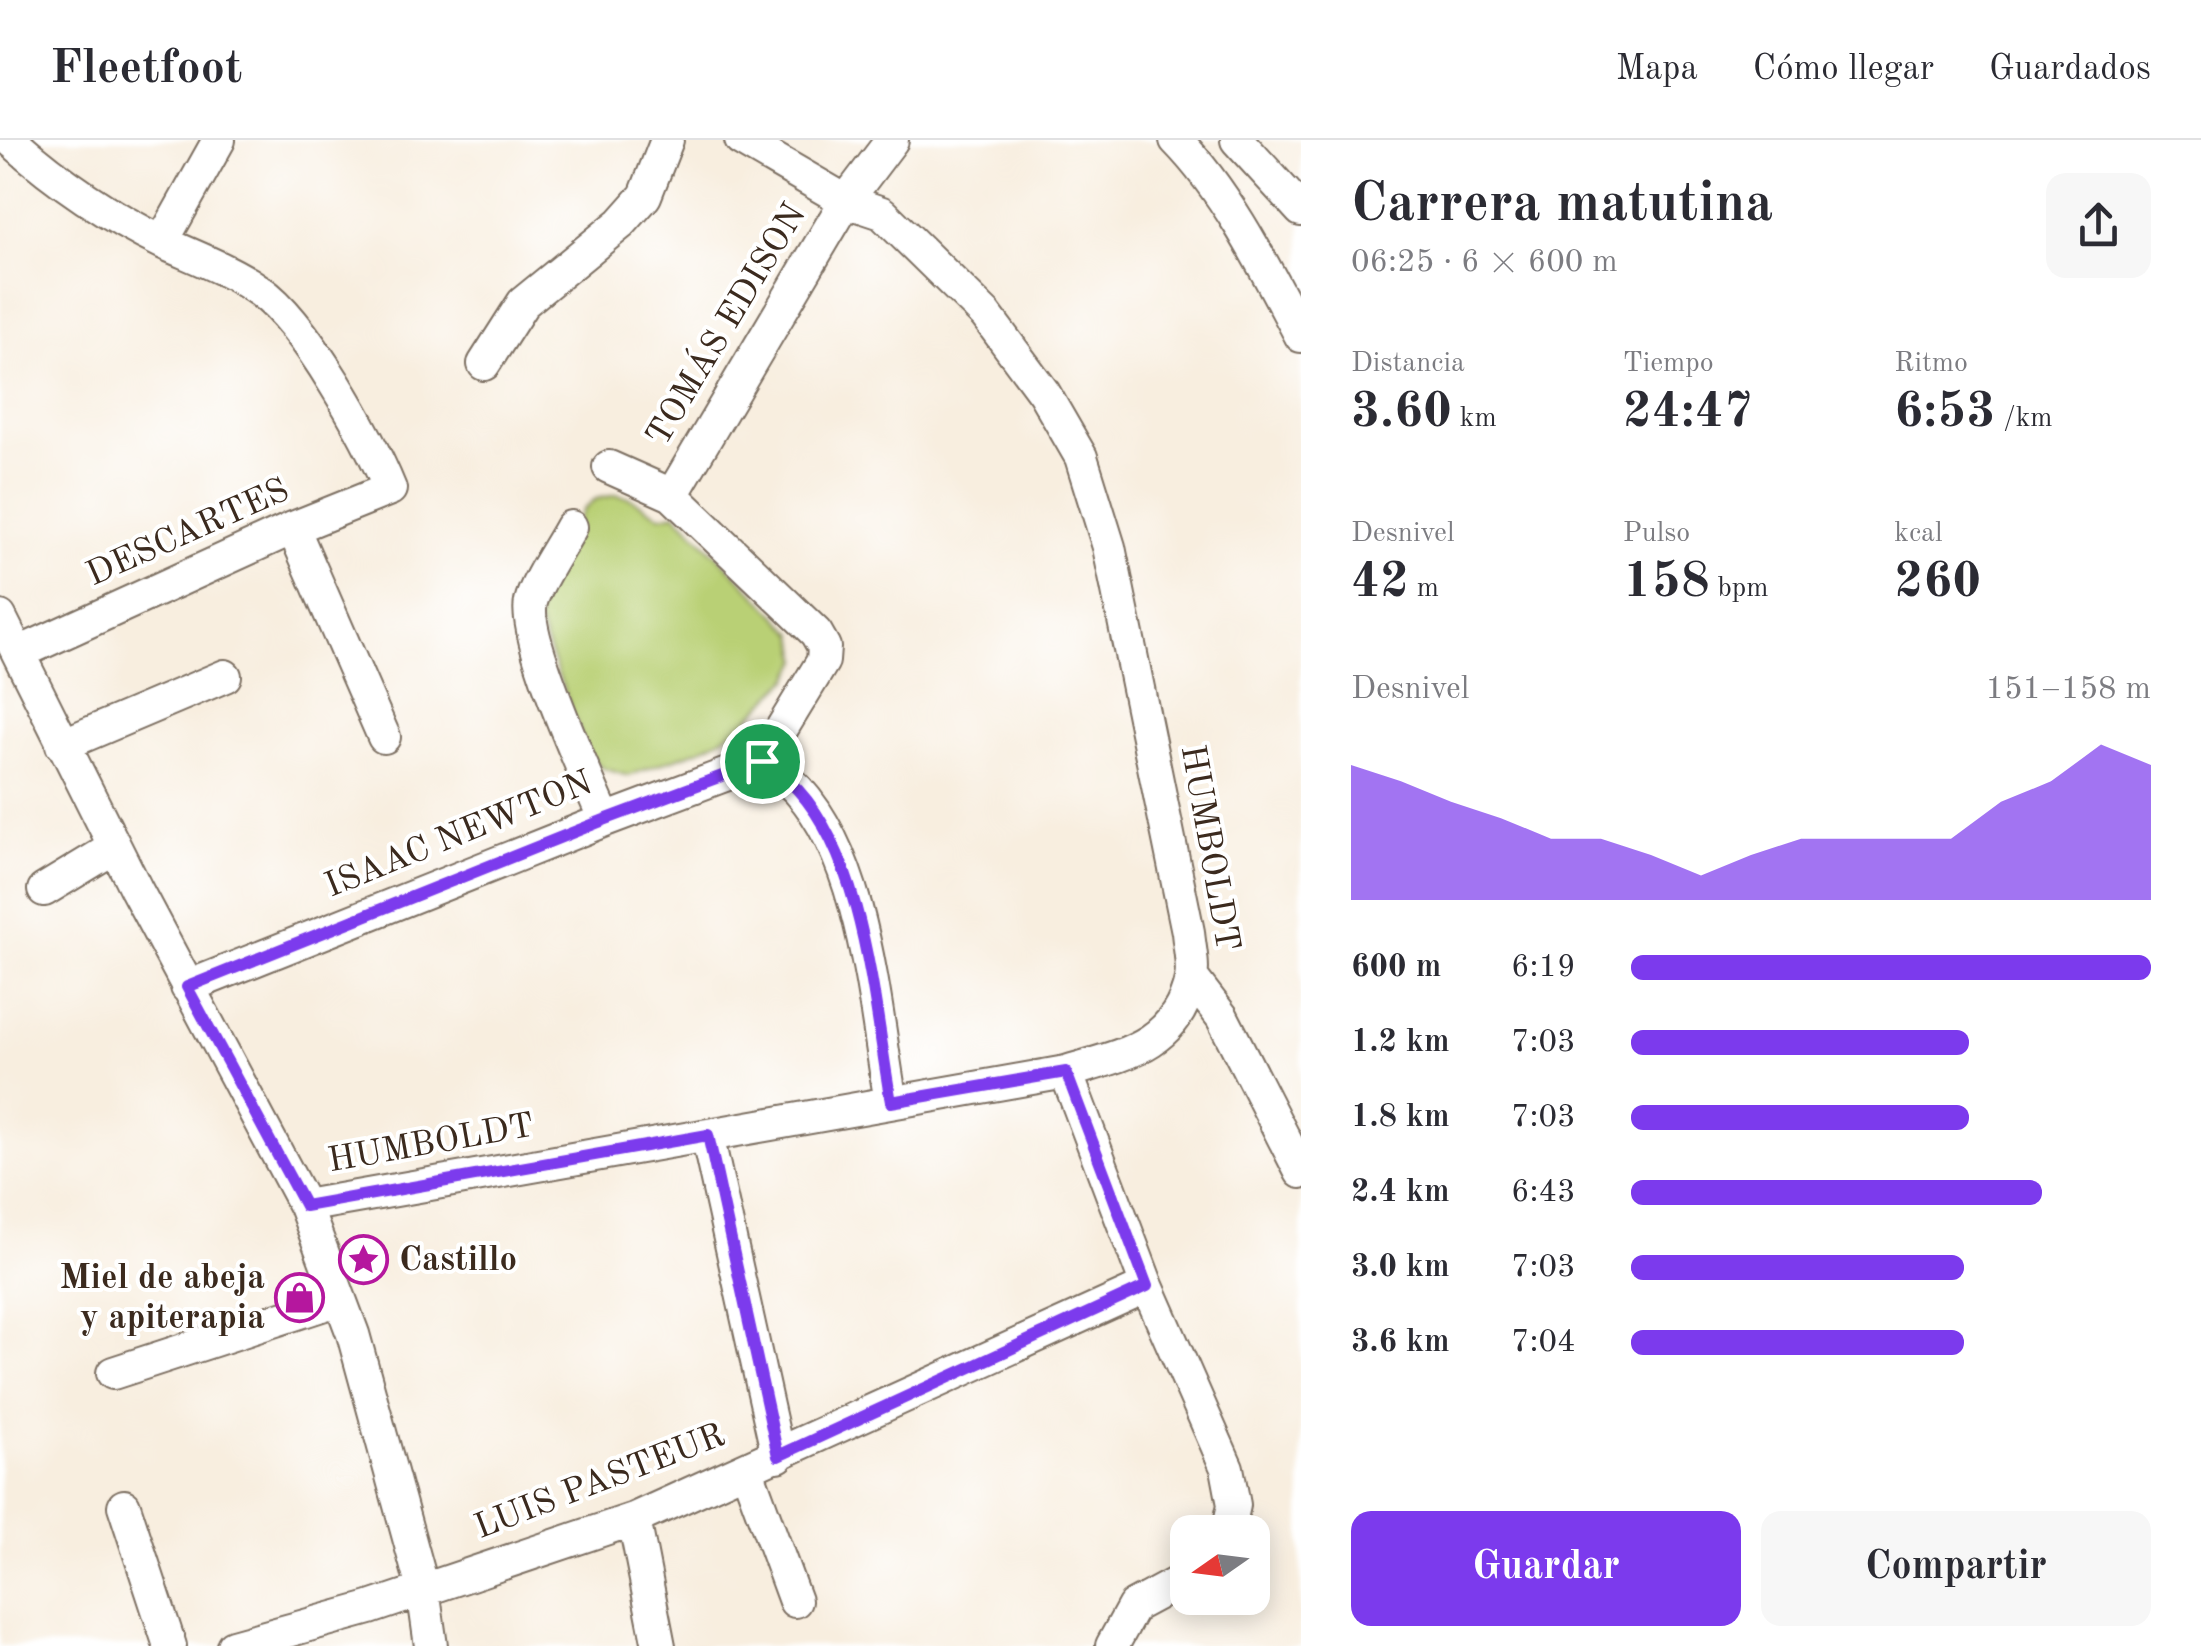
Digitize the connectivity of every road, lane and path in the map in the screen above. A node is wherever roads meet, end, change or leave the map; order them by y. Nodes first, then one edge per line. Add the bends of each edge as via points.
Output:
1 (11, 140) edge
2 (220, 140) edge
3 (666, 140) edge
4 (741, 140) edge
5 (892, 140) edge
6 (1176, 140) edge
7 (1237, 140) edge
8 (846, 201) junction
9 (1301, 210) edge
10 (162, 242) junction
11 (1301, 336) edge
12 (484, 364) dead end
13 (609, 467) dead end
14 (672, 495) junction
15 (571, 527) dead end
16 (292, 528) junction
17 (0, 617) edge
18 (19, 653) junction
19 (225, 676) dead end
20 (384, 737) dead end
21 (62, 745) junction
22 (762, 761) junction
23 (604, 820) junction
24 (114, 847) junction
25 (44, 890) dead end
26 (1192, 978) junction
27 (187, 987) junction
28 (1066, 1072) junction
29 (891, 1102) junction
30 (708, 1135) junction
31 (1301, 1172) edge
32 (305, 1206) junction
33 (1147, 1286) junction
34 (340, 1298) junction
35 (114, 1373) dead end
36 (778, 1456) junction
37 (747, 1470) junction
38 (124, 1506) dead end
39 (1232, 1515) edge
40 (634, 1519) junction
41 (1170, 1587) edge
42 (423, 1589) junction
43 (795, 1601) dead end
44 (170, 1646) edge
45 (233, 1646) edge
46 (432, 1646) edge
47 (660, 1646) edge
48 (1112, 1646) edge

1 - 10 street via 80,195
2 - 10 street
3 - 12 street via 646,196 523,304
4 - 8 street, HUMBOLDT
5 - 8 street, TOMÁS EDISON
6 - 11 street via 1261,260
7 - 9 street
8 - 14 street, TOMÁS EDISON
8 - 26 street, HUMBOLDT via 882,214 986,315 1081,457 1109,547
10 - 16 street, DESCARTES via 264,292 338,390 378,459 390,489
13 - 14 street, TOMÁS EDISON
14 - 22 street via 824,647
15 - 23 street via 530,603 540,660
16 - 18 street, DESCARTES
16 - 20 street
17 - 18 street
18 - 21 street
19 - 21 street
21 - 24 street
22 - 23 street, ISAAC NEWTON
22 - 29 street via 798,789 845,870
23 - 27 street, ISAAC NEWTON
24 - 25 street
24 - 27 street
26 - 28 street, HUMBOLDT via 1162,1035 1133,1052
26 - 31 street via 1222,1017
27 - 32 street
28 - 29 street, HUMBOLDT
28 - 33 street
29 - 30 street, HUMBOLDT
30 - 32 street, HUMBOLDT
30 - 36 street
32 - 34 street
33 - 36 street, LUIS PASTEUR
33 - 39 street via 1227,1468
34 - 35 street
34 - 42 street
36 - 37 street, LUIS PASTEUR
37 - 40 street, LUIS PASTEUR
37 - 43 street
38 - 44 street
40 - 42 street, LUIS PASTEUR
40 - 47 street
41 - 48 street via 1134,1606
42 - 45 street, LUIS PASTEUR
42 - 46 street

